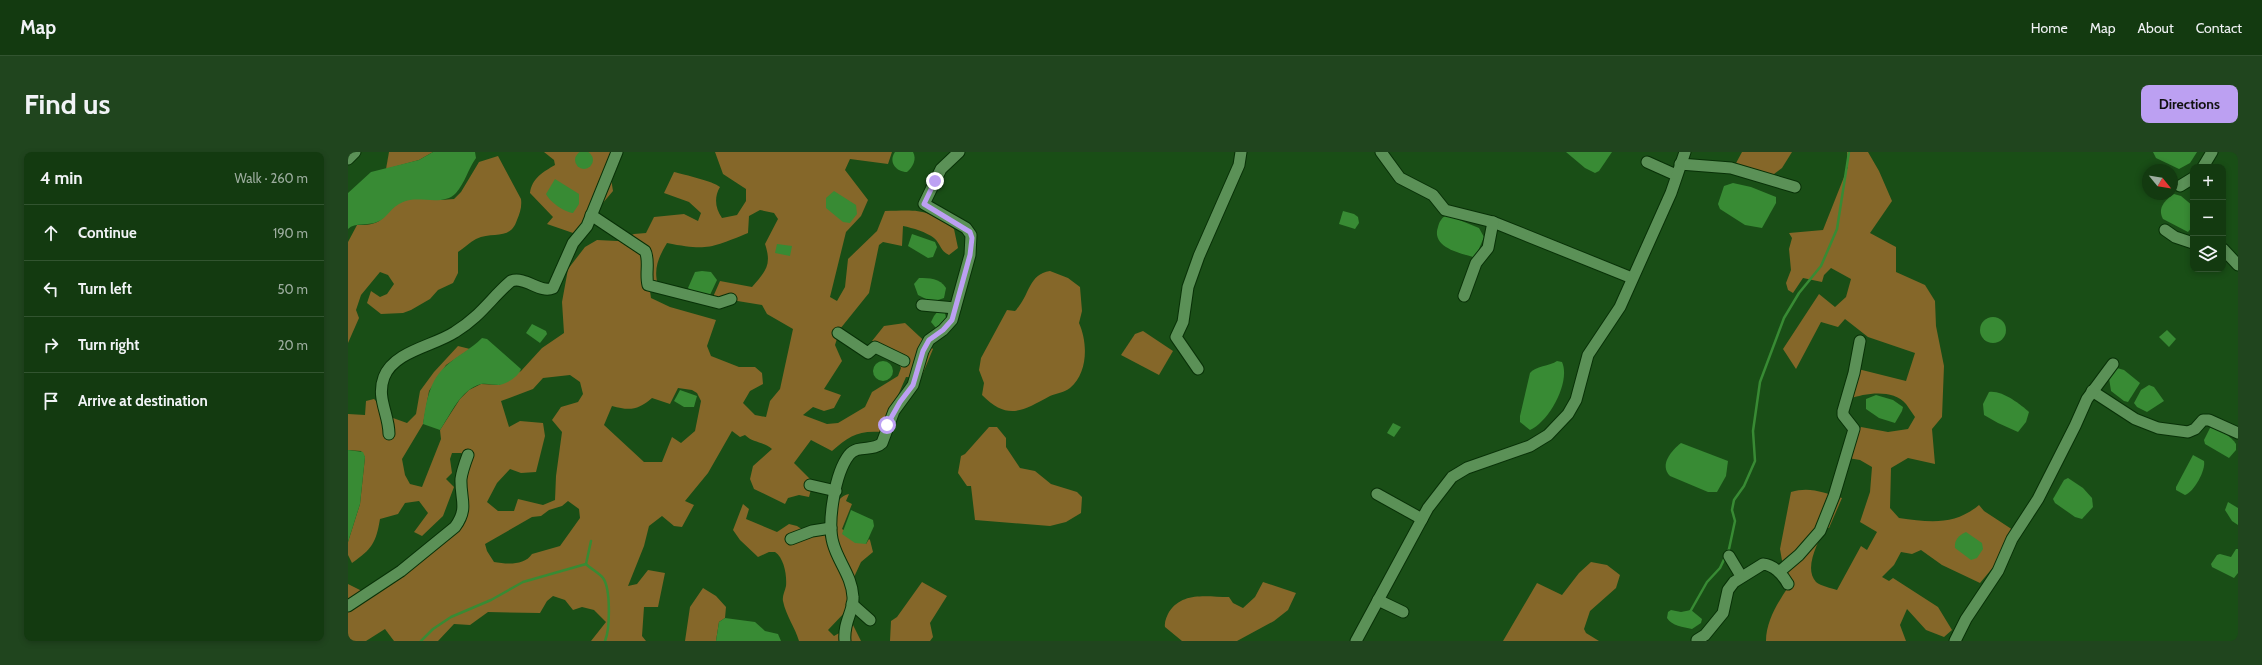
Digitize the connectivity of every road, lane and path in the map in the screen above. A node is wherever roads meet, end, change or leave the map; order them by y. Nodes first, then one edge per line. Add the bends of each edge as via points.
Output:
1 (355, 152) edge
2 (617, 152) edge
3 (959, 152) edge
4 (1241, 152) edge
5 (1381, 152) edge
6 (1685, 152) edge
7 (2212, 152) edge
8 (348, 159) edge
9 (1647, 162) dead end
10 (2205, 164) edge
11 (1678, 169) junction
12 (2190, 180) edge
13 (2180, 186) dead end
14 (1795, 187) dead end
15 (591, 215) junction
16 (1493, 222) junction
17 (2165, 230) dead end
18 (2190, 242) edge
19 (2226, 252) edge
20 (2238, 265) edge
21 (1632, 278) junction
22 (1464, 296) dead end
23 (731, 299) dead end
24 (922, 305) dead end
25 (955, 308) junction
26 (838, 333) dead end
27 (1860, 341) dead end
28 (904, 361) dead end
29 (2113, 364) dead end
30 (1198, 369) dead end
31 (2092, 391) junction
32 (2238, 433) edge
33 (389, 434) dead end
34 (468, 455) dead end
35 (810, 485) dead end
36 (836, 492) junction
37 (1377, 494) dead end
38 (1422, 519) junction
39 (831, 528) junction
40 (790, 539) dead end
41 (1730, 556) dead end
42 (1779, 572) junction
43 (1741, 576) junction
44 (1788, 584) dead end
45 (1378, 600) junction
46 (852, 604) junction
47 (348, 606) edge
48 (1403, 612) dead end
49 (870, 620) dead end
50 (1697, 640) dead end
51 (845, 641) edge
52 (1356, 641) edge
53 (1955, 641) edge

1 - 8 street
2 - 15 street
3 - 25 street via 942,169 924,204 966,228 972,235 970,255
4 - 30 street via 1239,165 1188,287 1183,322 1176,337
5 - 16 street via 1400,178 1433,195 1446,210
6 - 11 street
7 - 10 street
9 - 11 street
11 - 14 street via 1731,168
11 - 21 street via 1671,193
12 - 13 street
15 - 23 street via 645,251 648,255 648,285 719,303
15 - 33 street via 587,226 571,247 553,288 544,289 521,280 512,281 470,322 440,341 403,358 388,370 384,376 381,396
16 - 21 street
16 - 22 street via 1488,248 1476,263
17 - 18 street
19 - 20 street
21 - 38 street via 1614,318 1588,355 1576,400 1568,414 1548,435 1530,446 1467,468 1452,477 1435,497
24 - 25 street
25 - 36 street via 947,327 929,340 923,351 913,385 892,415 882,443 858,449 849,456
26 - 28 street via 868,353 875,347
27 - 42 street via 1843,411 1843,415 1854,429 1834,496 1820,531 1799,555
29 - 31 street
31 - 32 street via 2135,419 2158,428 2188,432 2195,429 2203,420 2209,420
31 - 53 street via 2038,499 2012,539 1998,571
34 - 47 street via 461,480 464,507 455,527 401,571
35 - 36 street
36 - 39 street
37 - 38 street
38 - 45 street
39 - 40 street via 812,531
39 - 46 street via 836,552 850,578
41 - 43 street
42 - 43 street via 1763,564
42 - 44 street
43 - 50 street via 1728,590 1722,614 1705,635
45 - 48 street
45 - 52 street
46 - 49 street
46 - 51 street via 845,625

